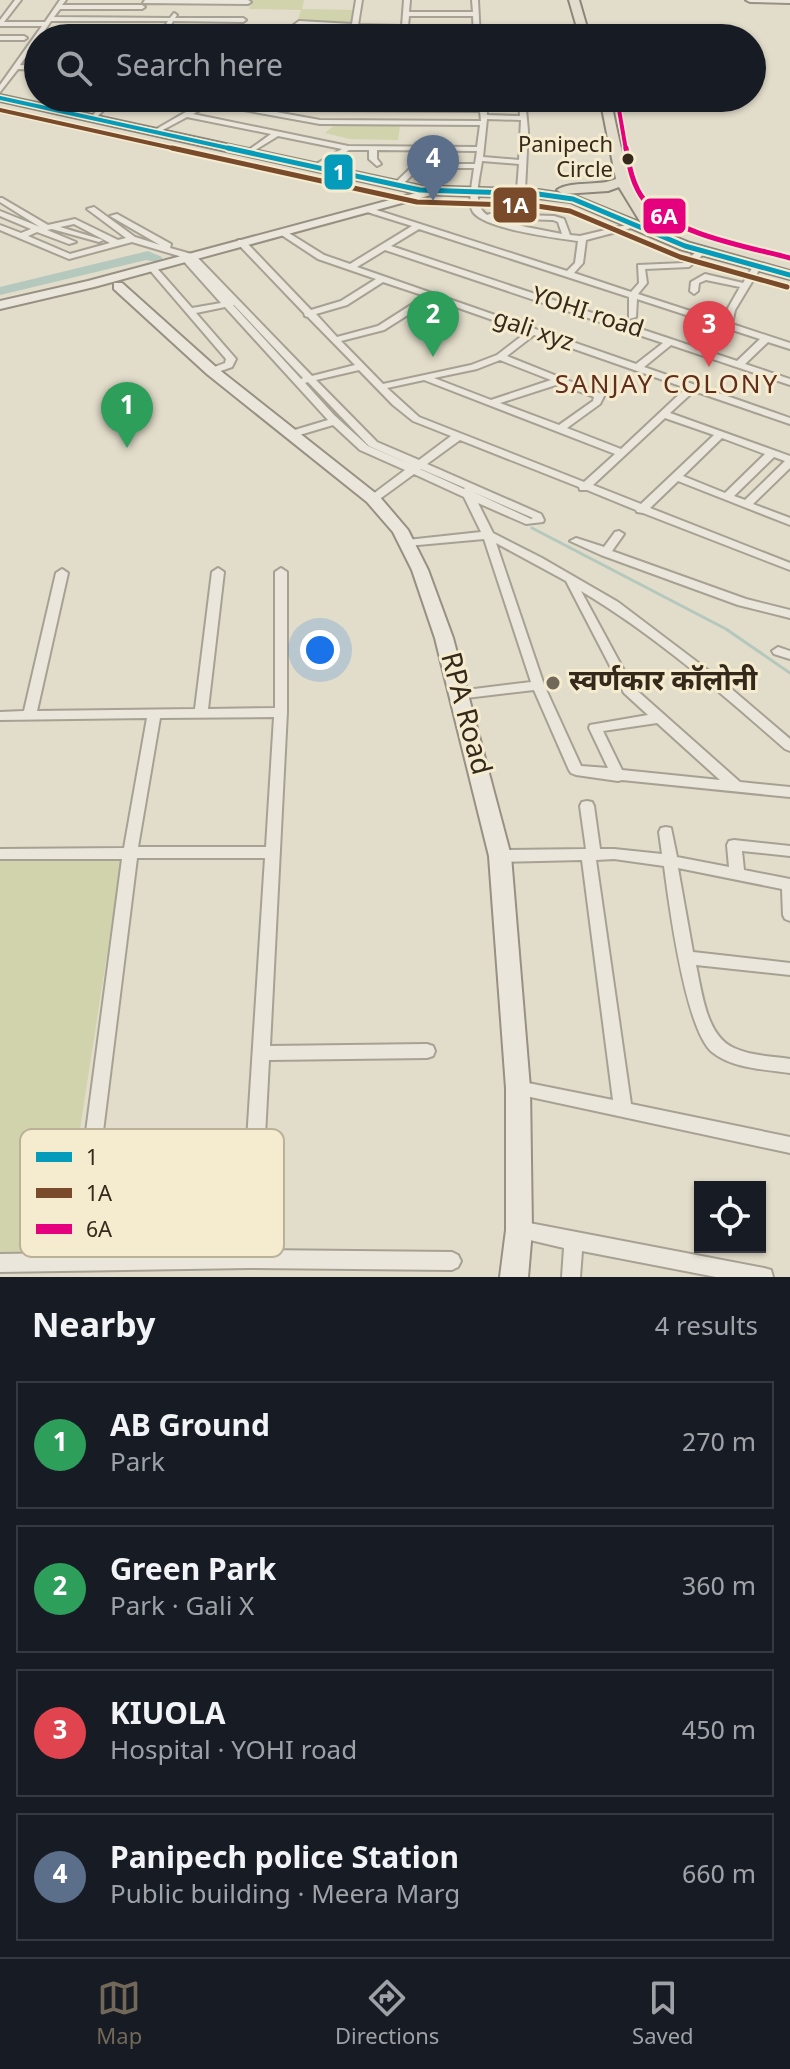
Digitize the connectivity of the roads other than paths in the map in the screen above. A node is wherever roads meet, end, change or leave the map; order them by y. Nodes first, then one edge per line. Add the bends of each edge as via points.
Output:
1 (18, 0) edge
2 (63, 0) edge
3 (359, 0) edge
4 (407, 0) edge
5 (475, 0) edge
6 (574, 0) edge
7 (750, 0) edge
8 (198, 1) edge
9 (249, 1) edge
10 (790, 1) edge
11 (180, 2) junction
12 (144, 3) edge
13 (59, 7) junction
14 (407, 14) junction
15 (476, 14) junction
16 (244, 16) junction
17 (173, 17) junction
18 (136, 20) junction
19 (49, 21) junction
20 (0, 24) edge
21 (47, 24) edge
22 (134, 24) edge
23 (171, 24) edge
24 (242, 24) edge
25 (297, 24) edge
26 (327, 24) edge
27 (355, 24) edge
28 (406, 24) edge
29 (476, 24) edge
30 (581, 24) edge
31 (0, 38) edge
32 (24, 38) dead end
33 (24, 61) edge
34 (18, 67) junction
35 (24, 67) edge
36 (0, 94) edge
37 (24, 100) edge
38 (24, 100) edge
39 (76, 112) edge
40 (78, 112) edge
41 (99, 112) edge
42 (193, 112) edge
43 (260, 112) joint
44 (287, 112) edge
45 (343, 112) edge
46 (429, 112) edge
47 (456, 112) edge
48 (484, 112) edge
49 (524, 112) edge
50 (608, 112) edge
51 (188, 115) junction
52 (95, 116) junction
53 (280, 116) junction
54 (484, 116) junction
55 (525, 118) junction
56 (330, 123) junction
57 (342, 123) junction
58 (406, 123) junction
59 (428, 123) junction
60 (235, 125) junction
61 (157, 131) junction
62 (277, 133) junction
63 (310, 140) junction
64 (348, 148) junction
65 (373, 149) junction
66 (404, 149) junction
67 (425, 149) junction
68 (481, 149) junction
69 (252, 150) junction
70 (479, 162) junction
71 (523, 162) junction
72 (377, 164) dead end
73 (321, 165) junction
74 (420, 166) junction
75 (400, 182) junction
76 (624, 186) junction
77 (521, 190) junction
78 (547, 190) junction
79 (437, 191) junction
80 (475, 192) junction
81 (2, 200) edge
82 (603, 205) junction
83 (367, 209) junction
84 (0, 213) edge
85 (484, 216) junction
86 (84, 218) dead end
87 (641, 222) junction
88 (418, 226) junction
89 (0, 227) edge
90 (43, 228) junction
91 (281, 232) junction
92 (21, 236) junction
93 (567, 237) junction
94 (582, 239) junction
95 (72, 242) dead end
96 (122, 242) junction
97 (241, 242) junction
98 (385, 247) junction
99 (139, 251) dead end
100 (702, 251) junction
101 (171, 252) junction
102 (187, 257) junction
103 (351, 267) junction
104 (757, 267) junction
105 (152, 268) junction
106 (790, 272) edge
107 (569, 274) junction
108 (383, 278) junction
109 (113, 281) junction
110 (90, 284) junction
111 (746, 286) junction
112 (694, 291) dead end
113 (633, 295) junction
114 (432, 296) junction
115 (234, 303) junction
116 (0, 305) edge
117 (192, 311) junction
118 (0, 312) edge
119 (308, 314) junction
120 (632, 317) dead end
121 (727, 326) junction
122 (532, 332) junction
123 (766, 339) junction
124 (334, 340) junction
125 (670, 342) junction
126 (790, 346) edge
127 (500, 357) junction
128 (740, 364) junction
129 (360, 367) junction
130 (636, 368) junction
131 (212, 371) junction
132 (428, 379) junction
133 (304, 381) junction
134 (558, 381) junction
135 (790, 382) edge
136 (380, 387) junction
137 (693, 387) junction
138 (490, 403) junction
139 (663, 414) junction
140 (335, 421) junction
141 (790, 421) edge
142 (560, 429) junction
143 (292, 434) junction
144 (720, 435) junction
145 (457, 437) junction
146 (361, 439) junction
147 (620, 452) junction
148 (772, 453) junction
149 (790, 461) edge
150 (417, 468) junction
151 (677, 477) junction
152 (584, 488) junction
153 (466, 489) junction
154 (727, 497) junction
155 (373, 499) junction
156 (746, 505) junction
157 (641, 510) junction
158 (790, 522) edge
159 (619, 534) dead end
160 (488, 535) junction
161 (576, 541) dead end
162 (407, 543) junction
163 (605, 553) junction
164 (790, 567) edge
165 (218, 572) dead end
166 (281, 572) dead end
167 (62, 573) dead end
168 (570, 579) junction
169 (790, 614) edge
170 (538, 685) junction
171 (458, 695) junction
172 (281, 712) junction
173 (201, 713) junction
174 (154, 714) junction
175 (30, 715) junction
176 (0, 716) edge
177 (659, 718) junction
178 (790, 746) edge
179 (618, 776) junction
180 (737, 787) junction
181 (790, 792) edge
182 (587, 806) dead end
183 (666, 832) dead end
184 (790, 851) edge
185 (273, 852) junction
186 (0, 854) edge
187 (130, 854) junction
188 (591, 854) junction
189 (500, 856) junction
190 (670, 861) junction
191 (737, 875) junction
192 (790, 885) edge
193 (790, 915) edge
194 (687, 958) junction
195 (790, 969) edge
196 (427, 1051) dead end
197 (261, 1053) junction
198 (790, 1066) edge
199 (518, 1088) junction
200 (623, 1110) junction
201 (95, 1129) edge
202 (257, 1129) edge
203 (790, 1145) edge
204 (519, 1230) junction
205 (574, 1240) junction
206 (78, 1257) edge
207 (249, 1259) joint
208 (78, 1260) junction
209 (452, 1261) dead end
210 (11, 1267) edge
211 (690, 1269) edge
212 (514, 1277) edge
213 (571, 1277) edge
214 (764, 1277) edge

1 - 20 street
2 - 13 street
3 - 27 street
4 - 14 street
5 - 15 street
6 - 30 main road
7 - 10 street
8 - 9 street
8 - 11 street
9 - 16 street
11 - 12 street
11 - 17 street
12 - 13 street
12 - 18 street
13 - 19 street
14 - 15 street
14 - 28 street
15 - 29 street
16 - 17 street
16 - 24 street
17 - 18 street
17 - 23 street
18 - 19 street
18 - 22 street
19 - 20 street
19 - 21 street
25 - 26 street
31 - 32 street
33 - 34 street
34 - 35 street
34 - 36 street
36 - 37 main road
36 - 38 main road
39 - 61 main road
40 - 52 main road
41 - 52 street
42 - 51 street
43 - 53 street
43 - 60 street
44 - 53 street
45 - 57 street
46 - 59 street
47 - 54 street
48 - 54 street
49 - 55 street
50 - 76 main road
51 - 60 street
51 - 61 street
52 - 61 main road
53 - 56 street
54 - 55 street
54 - 59 street
54 - 68 street
55 - 71 street
56 - 57 street
56 - 63 street
57 - 58 street
58 - 59 street
58 - 66 street
60 - 62 street
61 - 69 main road
61 - 79 main road
62 - 63 street
62 - 69 street
63 - 64 street
64 - 65 street
64 - 73 street
65 - 66 street
65 - 72 street
66 - 67 street
67 - 68 street
67 - 74 street
68 - 70 street
69 - 73 main road
70 - 71 street
70 - 74 street
70 - 80 street
71 - 77 street
73 - 75 main road
74 - 75 street
75 - 79 main road
76 - 78 main road
76 - 82 main road
76 - 87 main road
77 - 78 main road
77 - 80 main road
78 - 82 main road
79 - 80 main road
79 - 83 street
80 - 82 main road via 548,195
80 - 85 street via 474,208
81 - 90 street
82 - 87 main road
83 - 88 street
83 - 91 street
84 - 90 street
85 - 93 street
85 - 93 street via 554,218 561,221
86 - 96 street
87 - 94 street
87 - 100 main road
87 - 106 main road
88 - 98 street
88 - 107 street
89 - 92 street
90 - 92 street
90 - 95 street
90 - 96 street
91 - 97 street
91 - 103 street, gali xyz via 321,257
92 - 96 street via 66,257
93 - 94 street
94 - 107 street via 581,258
96 - 99 street
96 - 101 street
96 - 101 street via 95,208
97 - 102 street
97 - 119 street
98 - 103 street
98 - 125 street, YOHI road
100 - 104 main road
100 - 113 street via 686,265 643,265 643,283
101 - 102 street
102 - 105 street
102 - 115 street
103 - 108 street, gali xyz
104 - 106 main road
104 - 111 street
105 - 109 street
105 - 117 street
107 - 113 street
108 - 114 street, gali xyz
108 - 119 street via 344,303
109 - 110 street
109 - 131 street, RPA Road
110 - 116 street
110 - 118 street
111 - 112 street via 705,277 695,282
111 - 121 street
113 - 120 street
113 - 121 street
114 - 122 street, gali xyz
114 - 124 street via 381,328
115 - 117 street
115 - 133 street
117 - 131 street via 231,359 229,365
119 - 124 street
121 - 123 street
122 - 127 street
122 - 130 street, gali xyz
123 - 126 street
123 - 128 street
124 - 129 street
125 - 128 street, YOHI road
125 - 130 street
127 - 132 street
127 - 134 street
128 - 135 street, YOHI road
129 - 133 street
129 - 136 street
130 - 137 street, gali xyz
131 - 143 street, RPA Road
132 - 136 street
132 - 138 street
133 - 140 street
133 - 146 street
134 - 138 street
134 - 142 street via 599,400
136 - 145 street via 416,419
137 - 139 street
137 - 141 street, gali xyz
138 - 142 street
139 - 144 street
139 - 147 street
140 - 143 street
140 - 146 street
142 - 147 street
143 - 155 street, RPA Road
144 - 148 street
144 - 151 street
145 - 150 street
145 - 152 street
146 - 150 street via 374,454
147 - 152 street
148 - 149 street
148 - 154 street
149 - 156 street
150 - 153 street
150 - 155 street
151 - 154 street
151 - 157 street
152 - 157 street
153 - 153 street via 539,520 530,522
153 - 160 street
154 - 156 street
155 - 162 street, RPA Road
156 - 158 street
157 - 164 street
159 - 163 street
160 - 162 street
160 - 168 street
160 - 170 street
161 - 163 street
162 - 171 street, RPA Road via 444,638
163 - 169 street
165 - 173 street
166 - 172 street
167 - 175 street
168 - 177 street via 620,678
168 - 178 street via 614,605 717,683
170 - 171 street
170 - 179 street via 576,770
171 - 189 street, RPA Road
172 - 173 street
172 - 185 street
173 - 174 street
174 - 175 street
174 - 187 street
175 - 176 street
177 - 179 street via 595,728
177 - 180 street
179 - 180 street
180 - 181 street
182 - 188 street
183 - 190 street
184 - 191 street via 734,845
185 - 187 street
185 - 197 street
186 - 187 street
187 - 201 street
188 - 189 street
188 - 190 street
188 - 200 street
189 - 199 street, RPA Road
190 - 191 street
190 - 194 street
191 - 192 street
192 - 193 street
194 - 195 street
194 - 198 street via 713,1043 728,1054
196 - 197 street
197 - 202 street
199 - 200 street
199 - 204 street, RPA Road
200 - 203 street
204 - 205 street
204 - 212 street, RPA Road
205 - 211 street
205 - 213 street
206 - 208 street
207 - 208 street
207 - 209 street
208 - 210 street
211 - 214 street

